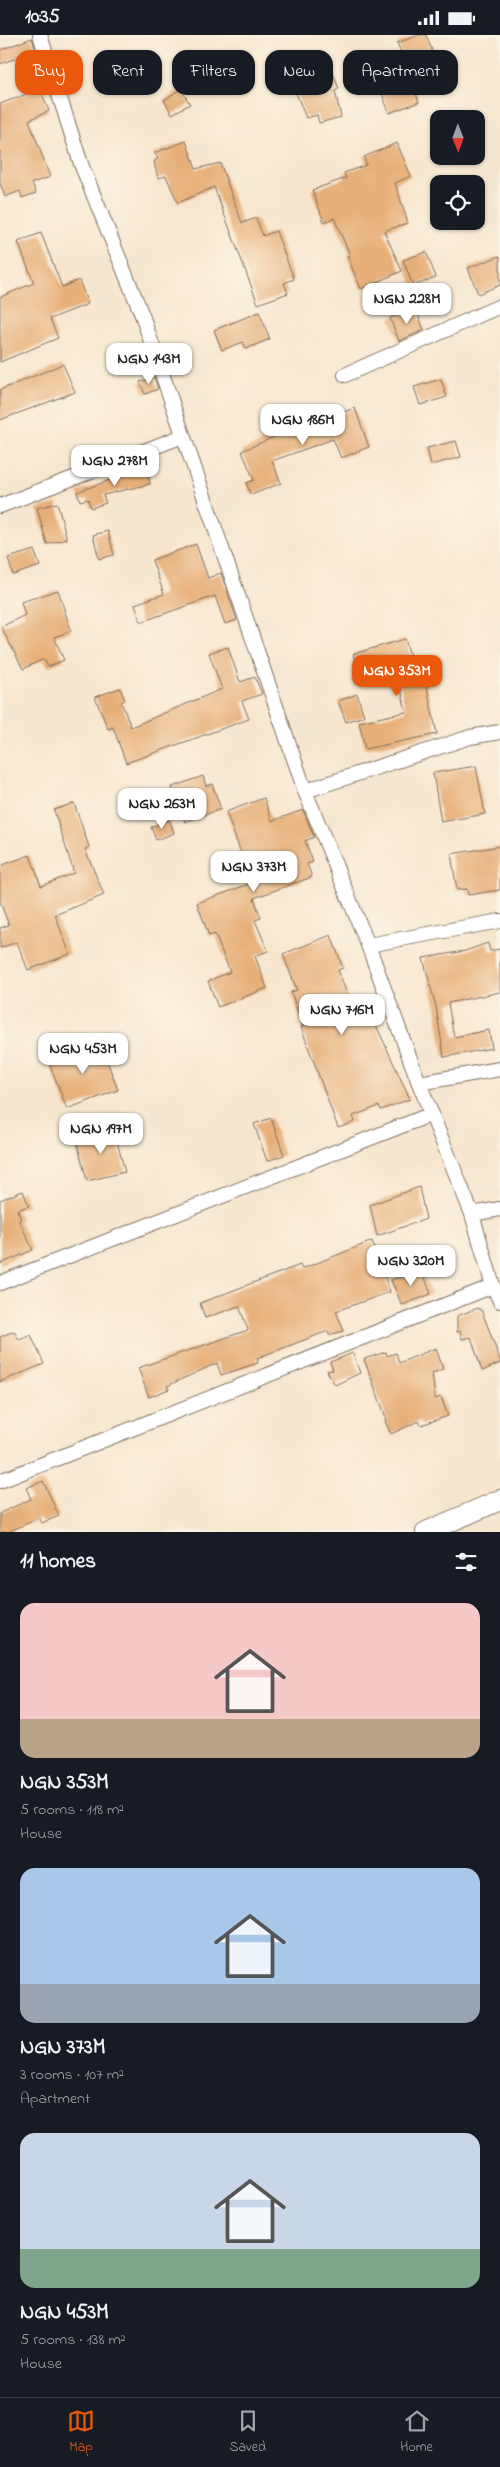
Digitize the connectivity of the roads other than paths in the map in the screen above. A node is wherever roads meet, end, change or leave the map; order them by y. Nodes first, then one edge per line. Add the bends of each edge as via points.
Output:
1 (40, 35) edge
2 (500, 306) edge
3 (345, 375) dead end
4 (183, 436) junction
5 (0, 506) edge
6 (500, 732) edge
7 (305, 791) junction
8 (500, 921) edge
9 (368, 945) junction
10 (500, 1069) edge
11 (418, 1083) junction
12 (432, 1114) junction
13 (500, 1209) edge
14 (472, 1214) junction
15 (0, 1283) edge
16 (493, 1286) junction
17 (500, 1301) edge
18 (0, 1481) edge
19 (500, 1500) edge
20 (426, 1532) edge

1 - 4 street via 81,164 142,315
2 - 3 street
4 - 5 street
4 - 7 street
6 - 7 street via 470,737
7 - 9 street
8 - 9 street
9 - 11 street
10 - 11 street
11 - 12 street
12 - 14 street
12 - 15 street
13 - 14 street
14 - 16 street
16 - 17 street
16 - 18 street
19 - 20 main road

